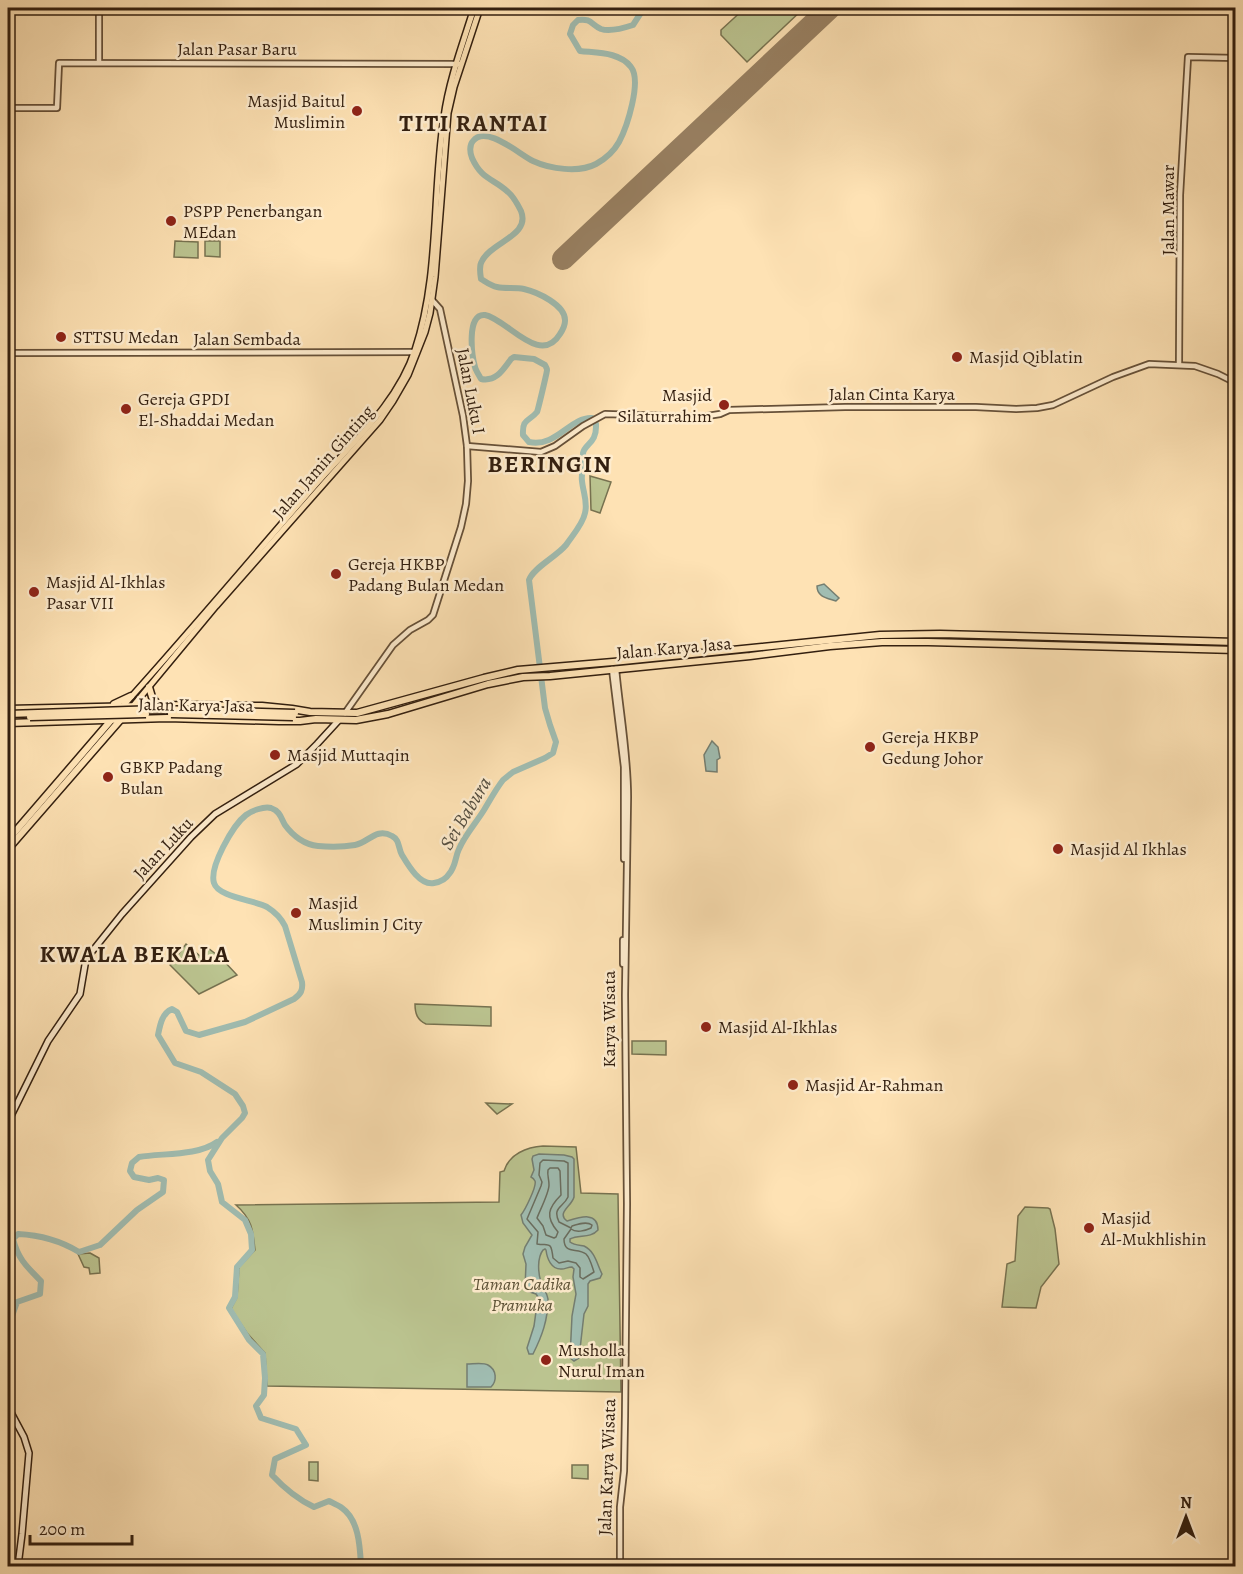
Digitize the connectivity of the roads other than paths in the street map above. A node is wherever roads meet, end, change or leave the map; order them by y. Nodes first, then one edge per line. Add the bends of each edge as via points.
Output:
1 (99, 8) edge
2 (474, 8) edge
3 (480, 8) edge
4 (1236, 58) edge
5 (99, 62) junction
6 (459, 64) junction
7 (8, 108) edge
8 (432, 300) junction
9 (414, 352) junction
10 (8, 353) edge
11 (1179, 364) junction
12 (1236, 383) edge
13 (467, 446) junction
14 (1236, 642) edge
15 (829, 643) junction
16 (1164, 644) junction
17 (1236, 650) edge
18 (614, 669) junction
19 (505, 676) junction
20 (149, 687) junction
21 (132, 696) junction
22 (158, 705) junction
23 (167, 705) junction
24 (351, 705) junction
25 (94, 706) junction
26 (105, 706) junction
27 (123, 706) junction
28 (133, 706) junction
29 (8, 709) edge
30 (310, 712) junction
31 (345, 713) junction
32 (357, 713) junction
33 (294, 715) junction
34 (8, 716) edge
35 (167, 718) junction
36 (91, 719) junction
37 (111, 719) junction
38 (121, 719) junction
39 (135, 719) junction
40 (319, 719) junction
41 (339, 720) junction
42 (8, 723) edge
43 (331, 729) junction
44 (105, 736) junction
45 (95, 738) junction
46 (8, 840) edge
47 (8, 849) edge
48 (8, 1122) edge
49 (624, 1341) junction
50 (624, 1369) joint
51 (625, 1394) junction
52 (8, 1407) edge
53 (622, 1480) joint
54 (18, 1566) edge
55 (619, 1566) edge

1 - 5 street
2 - 6 main road, Jalan Jamin Ginting
3 - 6 main road, Jalan Jamin Ginting
4 - 11 street, Jalan Mawar via 1188,57 1181,183
5 - 6 street, Jalan Pasar Baru
5 - 7 street, Jalan Pasar Baru via 58,63 57,108
6 - 8 main road, Jalan Jamin Ginting via 448,112
6 - 9 main road, Jalan Jamin Ginting via 444,115 428,300
8 - 13 street, Jalan Luku I via 440,309
8 - 20 main road, Jalan Jamin Ginting via 414,362 380,420
9 - 10 street, Jalan Sembada
9 - 21 main road, Jalan Jamin Ginting via 398,386 375,418
11 - 12 street, Jalan Cinta Karya via 1201,368
11 - 13 street, Jalan Cinta Karya via 1145,365 1053,405 1037,408 845,406 729,410 700,417 609,413 542,452
13 - 24 street, Jalan Luku I via 466,504 434,612 393,645
14 - 16 highway, Jalan Karya Jasa
15 - 16 highway, Jalan Karya Jasa
15 - 18 highway, Jalan Karya Jasa via 750,656
15 - 19 highway, Jalan Karya Jasa via 528,669
16 - 17 highway, Jalan Karya Jasa
18 - 19 highway, Jalan Karya Jasa
18 - 49 street, Karya Wisata via 625,780
18 - 49 street, Karya Wisata via 628,766
19 - 32 highway, Jalan Karya Jasa
19 - 41 highway, Jalan Karya Jasa via 388,714
20 - 22 highway
20 - 28 main road, Jalan Jamin Ginting
21 - 26 highway
21 - 27 main road, Jalan Jamin Ginting
22 - 23 highway, Jalan Karya Jasa
22 - 28 highway, Jalan Karya Jasa
23 - 30 highway, Jalan Karya Jasa via 262,706
23 - 35 highway
24 - 31 street, Jalan Luku I
24 - 32 street
25 - 26 highway, Jalan Karya Jasa
25 - 29 highway, Jalan Karya Jasa
25 - 36 highway
26 - 27 highway, Jalan Karya Jasa
27 - 28 highway, Jalan Karya Jasa
27 - 37 highway, Jalan Jamin Ginting
28 - 38 highway, Jalan Jamin Ginting
30 - 31 highway, Jalan Karya Jasa
30 - 33 highway
31 - 32 highway, Jalan Karya Jasa
33 - 34 highway, bridge via 158,709
33 - 40 highway
35 - 39 highway, Jalan Karya Jasa
35 - 40 highway, Jalan Karya Jasa
36 - 37 highway, Jalan Karya Jasa
36 - 42 highway, Jalan Karya Jasa
36 - 45 highway via 98,727
37 - 38 highway, Jalan Karya Jasa
37 - 45 highway, Jalan Jamin Ginting
38 - 39 highway, Jalan Karya Jasa
38 - 44 highway, Jalan Jamin Ginting
39 - 44 highway
40 - 41 highway, Jalan Karya Jasa
40 - 43 main road via 329,723
41 - 43 main road, Jalan Luku
43 - 48 main road, Jalan Luku via 297,764 215,814 86,958 80,994 48,1041
44 - 47 highway, Jalan Jamin Ginting
45 - 46 highway, Jalan Jamin Ginting
49 - 50 street, Karya Wisata
49 - 51 street, Karya Wisata
50 - 51 street, Jalan Karya Wisata
51 - 53 street, Karya Wisata
51 - 55 street, Jalan Karya Wisata via 618,1507
52 - 54 main road via 29,1453
53 - 55 street, Jalan Karya Wisata

